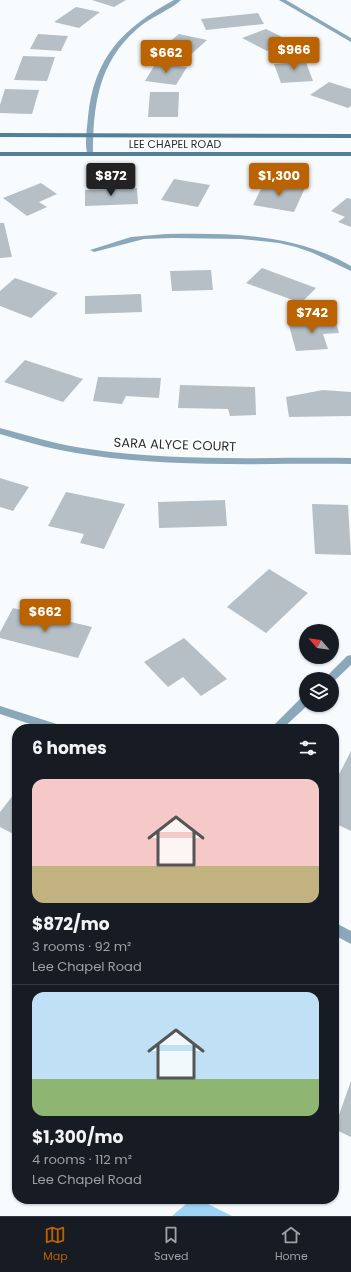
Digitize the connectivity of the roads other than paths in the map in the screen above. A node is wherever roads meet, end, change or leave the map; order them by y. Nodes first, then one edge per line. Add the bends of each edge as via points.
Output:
1 (178, 0) edge
2 (282, 0) edge
3 (351, 40) edge
4 (0, 135) edge
5 (89, 136) junction
6 (351, 136) edge
7 (0, 154) edge
8 (351, 154) edge
9 (90, 155) junction
10 (94, 250) dead end
11 (351, 269) edge
12 (0, 431) edge
13 (351, 461) edge
14 (351, 659) edge
15 (337, 672) edge
16 (299, 707) edge
17 (0, 710) edge
18 (44, 724) edge
19 (280, 724) edge
20 (339, 931) edge
21 (351, 938) edge

1 - 5 street via 140,23 112,51 101,71
2 - 3 street
4 - 5 main road, LEE CHAPEL ROAD
5 - 6 main road, LEE CHAPEL ROAD
5 - 9 street
7 - 9 main road, LEE CHAPEL ROAD
8 - 9 main road, LEE CHAPEL ROAD
10 - 11 street via 143,237 241,236 294,244 320,252
12 - 13 street, SARA ALYCE COURT via 62,448 101,454 173,459
14 - 15 street
16 - 19 street
17 - 18 street
20 - 21 street

